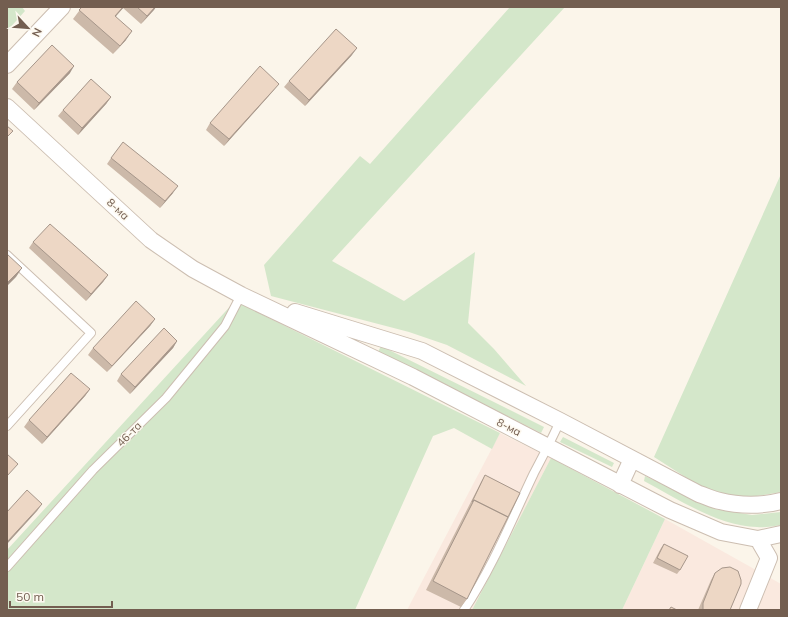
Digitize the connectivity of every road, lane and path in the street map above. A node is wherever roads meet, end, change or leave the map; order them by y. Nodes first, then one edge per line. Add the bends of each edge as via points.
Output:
1 (52, 10) edge
2 (7, 65) edge
3 (7, 107) edge
4 (7, 255) edge
5 (242, 295) junction
6 (560, 421) junction
7 (7, 426) edge
8 (548, 447) junction
9 (632, 459) junction
10 (620, 485) junction
11 (781, 501) edge
12 (781, 534) edge
13 (758, 539) junction
14 (775, 562) edge
15 (7, 566) edge
16 (464, 610) edge
17 (748, 610) edge

1 - 2 street
3 - 5 street, 8-ма via 151,240 193,270
4 - 7 lane via 91,333
5 - 6 street, 8-ма via 422,351
5 - 8 street, 8-ма via 413,377
5 - 15 lane, 46-та via 225,326 166,398 93,470
6 - 8 lane
6 - 9 street, 8-ма
8 - 10 street, 8-ма
8 - 16 lane
9 - 10 street
9 - 11 street, 8-ма via 699,494 721,502 742,504
10 - 13 street, 8-ма via 721,532
12 - 13 street, 8-ма
13 - 14 street
14 - 17 street

